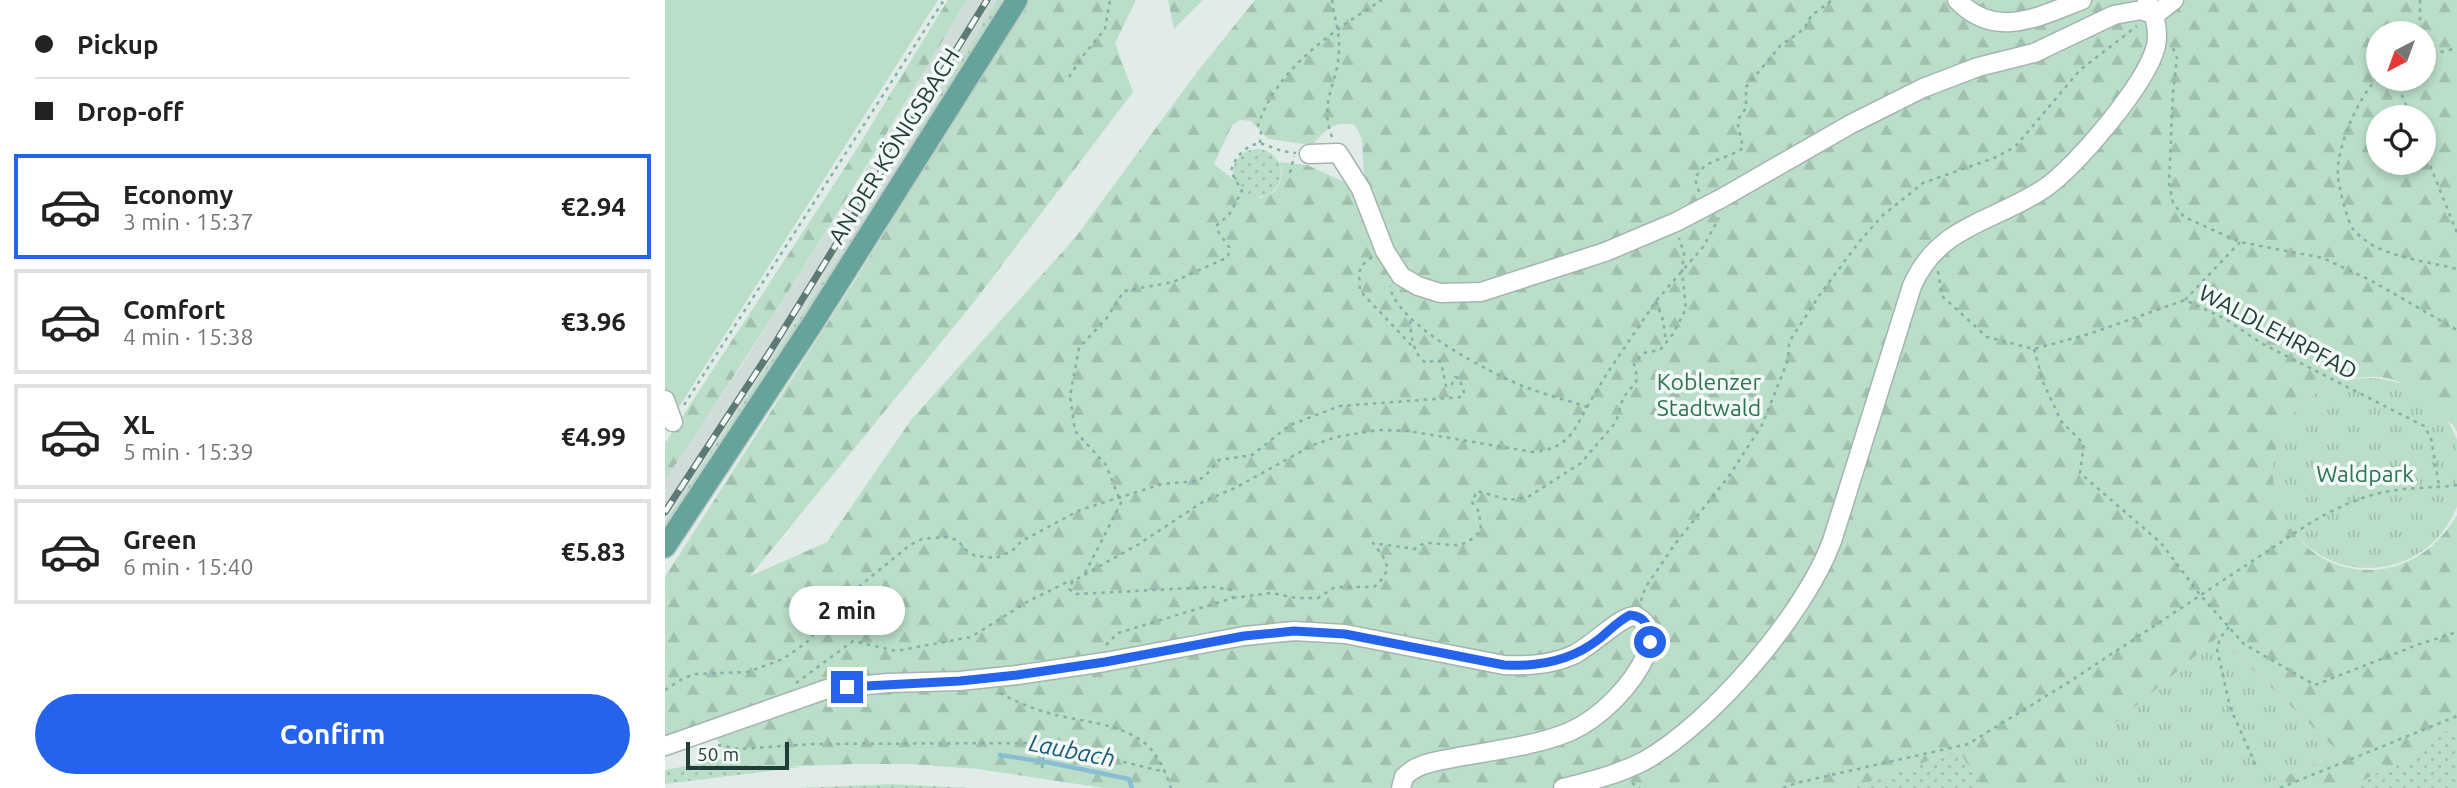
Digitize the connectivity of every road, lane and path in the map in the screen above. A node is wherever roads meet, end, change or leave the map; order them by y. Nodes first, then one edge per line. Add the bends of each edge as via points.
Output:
1 (944, 0) edge
2 (1017, 0) edge
3 (1110, 0) edge
4 (1332, 0) edge
5 (1382, 0) edge
6 (1832, 0) edge
7 (1957, 0) edge
8 (2082, 0) edge
9 (2174, 0) edge
10 (2420, 0) edge
11 (2150, 9) edge
12 (2420, 21) edge
13 (1336, 29) junction
14 (2172, 47) dead end
15 (2457, 48) edge
16 (2436, 53) edge
17 (1069, 78) dead end
18 (2368, 91) edge
19 (1329, 128) dead end
20 (1260, 143) junction
21 (1309, 154) dead end
22 (1290, 173) dead end
23 (2434, 175) edge
24 (1723, 198) junction
25 (1705, 207) junction
26 (1676, 222) junction
27 (2457, 233) edge
28 (2240, 242) junction
29 (1385, 251) junction
30 (2457, 269) edge
31 (1397, 271) junction
32 (1682, 271) junction
33 (1941, 286) dead end
34 (2185, 300) junction
35 (1656, 301) junction
36 (1410, 319) junction
37 (2457, 330) edge
38 (1666, 342) junction
39 (1414, 348) junction
40 (2034, 349) junction
41 (665, 400) edge
42 (1587, 407) junction
43 (673, 422) joint
44 (2457, 485) edge
45 (2439, 487) junction
46 (1119, 498) junction
47 (665, 547) edge
48 (1083, 575) junction
49 (1073, 581) junction
50 (2201, 596) junction
51 (1233, 598) junction
52 (1636, 616) junction
53 (2229, 627) junction
54 (2457, 632) edge
55 (1105, 662) junction
56 (976, 680) junction
57 (790, 686) dead end
58 (665, 690) edge
59 (2457, 716) edge
60 (1045, 743) junction
61 (716, 745) dead end
62 (665, 746) edge
63 (2256, 766) dead end
64 (1042, 768) dead end
65 (1165, 772) junction
66 (1171, 788) edge
67 (1401, 788) edge
68 (1563, 788) edge
69 (1783, 788) edge
70 (2280, 788) edge

1 - 43 path
2 - 47 main road, AN DER KÖNIGSBACH
3 - 17 path via 1105,29
4 - 13 path
5 - 13 path
6 - 25 path via 1781,45 1746,86 1746,108 1738,125 1744,148 1697,173 1695,180
7 - 8 street via 1978,17 2004,23
9 - 11 street
10 - 12 path
11 - 24 street via 2113,15 2034,53 1923,88
11 - 52 path via 2136,28 2080,70 2015,147 1923,183 1882,216 1859,242 1789,342 1788,360 1762,425 1645,588
11 - 68 street via 2156,43 2140,79 2068,169 2032,196 1951,236 1921,267 1830,548 1785,623 1710,710 1667,745 1621,771
13 - 19 path via 1339,50 1328,95
13 - 20 path via 1280,82 1257,125
14 - 28 path via 2178,58 2169,165 2173,203 2184,217
15 - 16 path
18 - 30 path via 2340,157 2338,176 2351,227 2384,251
20 - 22 path via 1295,153
20 - 46 path via 1245,150 1233,165 1232,176 1242,191 1229,215 1217,225 1229,247 1228,257 1173,282 1124,291 1079,348 1070,396 1075,431 1106,465
21 - 29 street via 1338,153 1361,190
23 - 27 path
24 - 25 street
24 - 32 path via 1719,218 1703,247
25 - 26 street
26 - 31 street via 1481,292 1429,290
26 - 32 path via 1684,254
28 - 34 path
28 - 37 path via 2323,258
29 - 31 street
29 - 39 path via 1361,265 1360,291
31 - 36 path via 1390,278 1392,296
32 - 35 path
32 - 38 path via 1686,309
33 - 40 path, WALDLEHRPFAD via 1941,296 1987,338
34 - 40 path, WALDLEHRPFAD
34 - 45 path, WALDLEHRPFAD via 2424,426 2431,438
35 - 38 path
35 - 42 path
36 - 39 path
36 - 42 path via 1483,367 1525,387
38 - 51 path via 1660,350 1643,353 1634,364 1636,383 1623,398 1616,422 1581,463 1528,497 1509,499 1477,491 1472,502 1479,512 1481,530 1472,540 1454,547 1424,543 1415,549 1373,543 1388,570 1374,587 1335,587 1318,598 1271,593
39 - 46 path via 1423,362 1441,362 1446,386 1459,377 1462,397 1330,408 1280,431 1252,455 1219,460 1197,481 1162,484
40 - 50 path via 2061,421 2084,444 2080,473 2161,543
41 - 43 street
42 - 48 path via 1576,429 1551,450 1515,451 1408,431 1378,430 1313,445 1196,506
44 - 45 path
45 - 50 path via 2396,490 2350,502
46 - 48 path via 1121,503
46 - 58 path via 1080,510 996,558 975,556 957,540 946,537 922,539 861,585 806,643 783,659 748,672 696,674
48 - 49 path
49 - 51 path via 1069,589 1076,594 1213,587 1231,590
49 - 57 path via 971,637 896,651 853,641
50 - 53 path
50 - 69 path via 1968,744
51 - 55 path via 1118,634 1105,646
52 - 55 street via 1624,618 1574,654 1530,666 1345,634 1294,631 1204,642
52 - 67 street via 1648,628 1647,652 1628,683 1590,719 1570,732 1416,767 1404,777
53 - 54 path via 2252,650 2315,685
53 - 63 path via 2217,649 2230,707
55 - 56 street
56 - 62 street via 827,689
56 - 65 path via 1020,704 1109,726 1134,737 1154,752
59 - 70 path
60 - 61 path via 814,744 739,749
60 - 64 path
60 - 65 path
65 - 66 path

